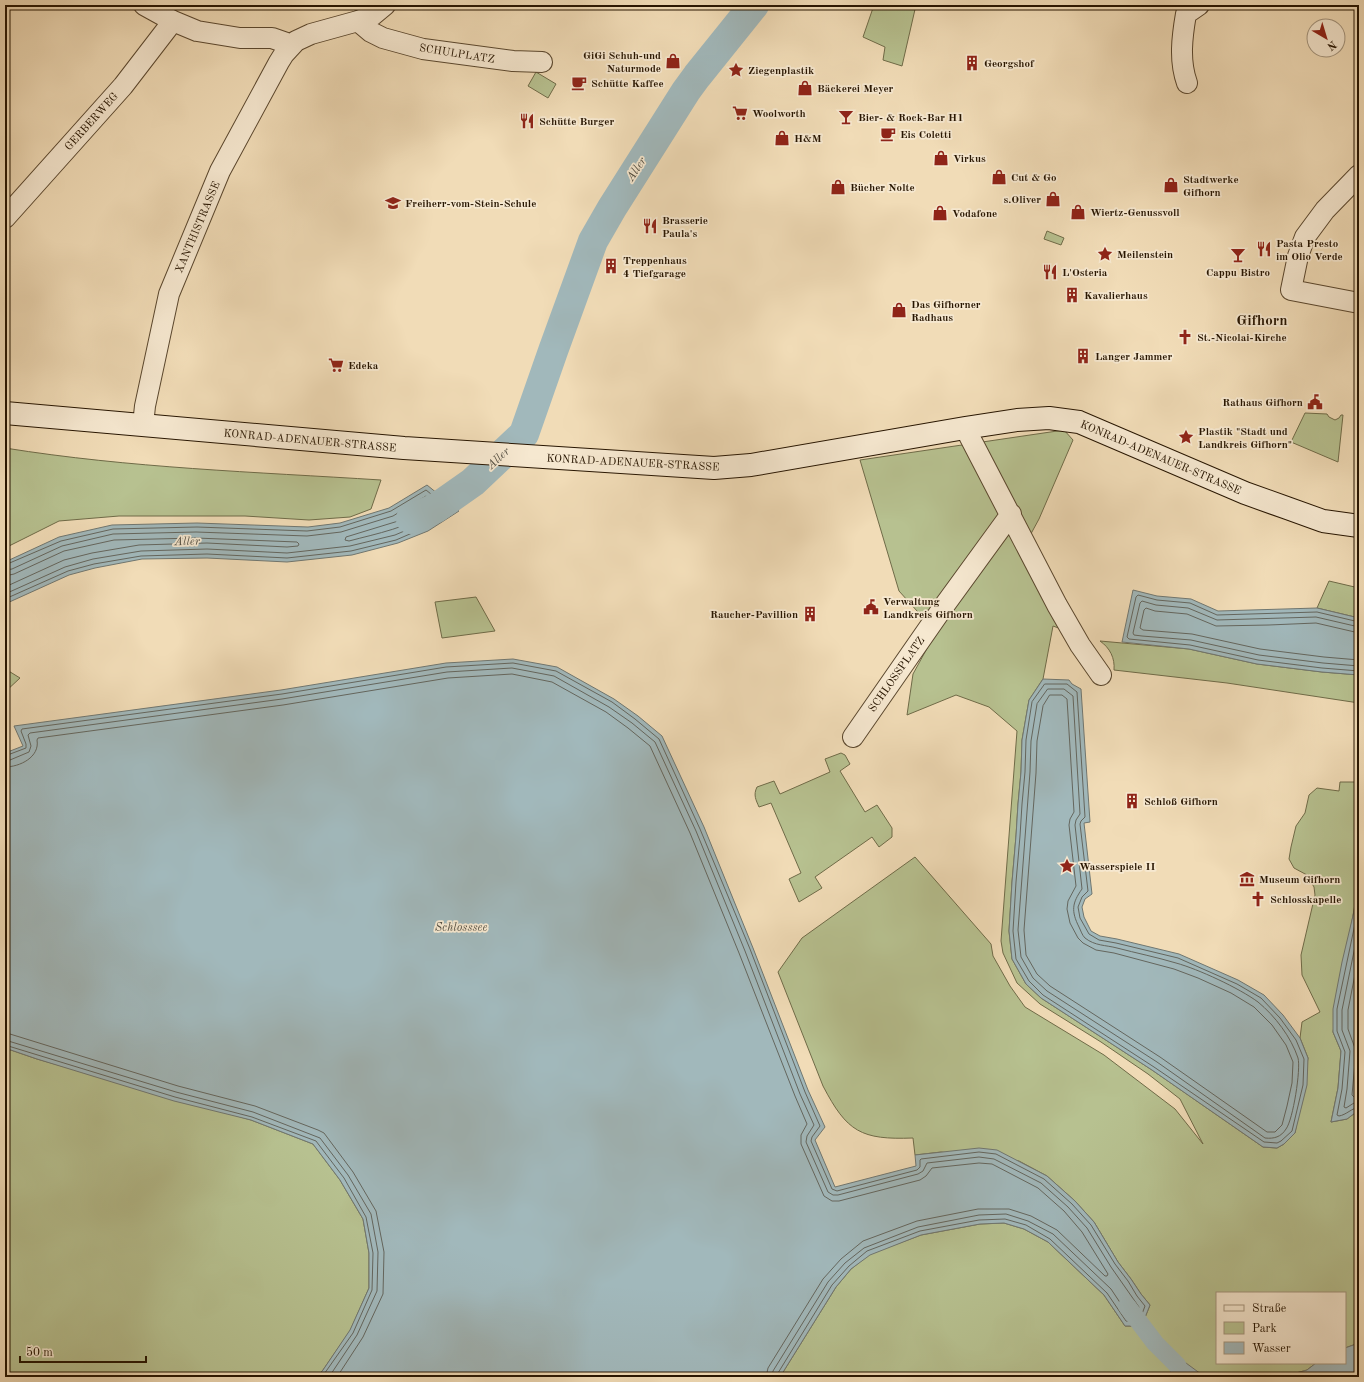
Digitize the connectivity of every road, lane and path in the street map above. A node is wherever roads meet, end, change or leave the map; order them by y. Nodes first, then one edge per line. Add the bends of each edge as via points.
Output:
1 (144, 5) edge
2 (385, 5) edge
3 (1199, 5) edge
4 (173, 21) junction
5 (358, 21) junction
6 (292, 45) junction
7 (542, 62) dead end
8 (1187, 83) dead end
9 (1359, 174) edge
10 (5, 218) edge
11 (1359, 303) edge
12 (5, 412) edge
13 (143, 425) junction
14 (965, 428) junction
15 (1010, 514) junction
16 (1359, 526) edge
17 (1101, 675) dead end
18 (853, 737) dead end

1 - 4 street
2 - 5 street via 373,15
3 - 8 street via 1186,14 1183,71
4 - 6 street via 197,32 240,38 272,38
4 - 10 street, GERBERWEG via 122,86
5 - 6 street via 311,34
5 - 7 street, SCHULPLATZ via 383,38 422,49 513,61
6 - 13 street, XANTHISTRASSE via 270,76 220,171 169,294
9 - 11 street via 1304,237 1291,290
12 - 13 street, KONRAD-ADENAUER-STRASSE
13 - 14 street, KONRAD-ADENAUER-STRASSE via 314,441 714,468 751,465
14 - 15 street
14 - 16 street, KONRAD-ADENAUER-STRASSE via 1049,418 1079,422 1245,493 1323,521
15 - 17 street via 1057,605
15 - 18 street, SCHLOSSPLATZ

